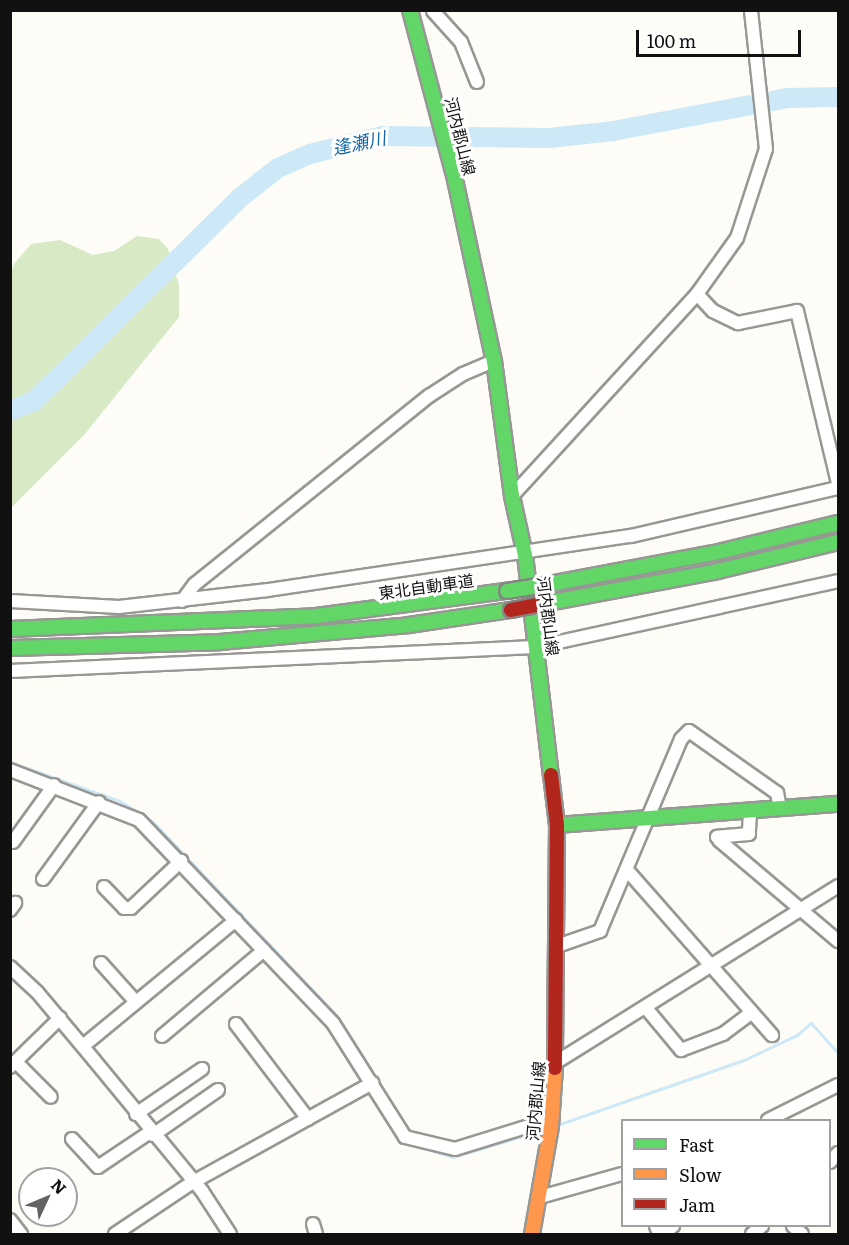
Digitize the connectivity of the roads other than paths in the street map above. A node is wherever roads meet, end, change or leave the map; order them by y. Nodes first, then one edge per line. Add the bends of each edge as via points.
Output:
1 (751, 10) edge
2 (433, 11) edge
3 (412, 16) edge
4 (477, 82) dead end
5 (697, 294) junction
6 (494, 361) junction
7 (838, 483) edge
8 (838, 488) edge
9 (512, 496) junction
10 (838, 523) edge
11 (838, 542) edge
12 (525, 555) junction
13 (838, 581) edge
14 (10, 601) edge
15 (182, 601) junction
16 (10, 629) edge
17 (536, 647) junction
18 (10, 648) edge
19 (10, 671) edge
20 (10, 770) edge
21 (54, 785) junction
22 (99, 802) junction
23 (838, 804) edge
24 (780, 808) junction
25 (750, 812) junction
26 (648, 819) junction
27 (557, 825) junction
28 (14, 842) dead end
29 (181, 861) junction
30 (627, 870) junction
31 (43, 879) dead end
32 (838, 886) edge
33 (104, 887) dead end
34 (804, 911) junction
35 (236, 920) junction
36 (838, 941) edge
37 (557, 946) junction
38 (264, 950) junction
39 (101, 963) dead end
40 (715, 966) junction
41 (10, 968) edge
42 (136, 1002) junction
43 (646, 1008) junction
44 (752, 1012) junction
45 (60, 1018) junction
46 (236, 1024) dead end
47 (772, 1035) dead end
48 (162, 1036) dead end
49 (82, 1046) junction
50 (555, 1063) junction
51 (13, 1064) edge
52 (202, 1069) dead end
53 (372, 1083) junction
54 (838, 1085) edge
55 (218, 1090) dead end
56 (51, 1097) dead end
57 (136, 1114) junction
58 (308, 1119) junction
59 (770, 1119) edge
60 (551, 1126) junction
61 (151, 1134) junction
62 (72, 1139) dead end
63 (621, 1173) edge
64 (193, 1182) junction
65 (540, 1197) junction
66 (10, 1220) edge
67 (21, 1234) edge
68 (115, 1234) edge
69 (230, 1234) edge
70 (532, 1234) edge

1 - 5 street via 765,157 740,231
2 - 3 street
2 - 4 street via 461,42
3 - 6 main road, 河内郡山線 via 454,175
5 - 7 street via 713,311 738,323 797,311
5 - 9 street
6 - 9 main road, 河内郡山線
6 - 15 street via 463,374 429,396 195,584
8 - 12 street via 631,536
9 - 12 main road, 河内郡山線
10 - 16 main road, 東北自動車道, bridge via 714,553 507,591 273,619 120,628
11 - 18 main road, bridge via 706,574 409,625 220,642
12 - 15 street
12 - 17 main road, 河内郡山線
13 - 17 street
14 - 15 street via 119,608
17 - 19 street
17 - 27 main road, 河内郡山線
20 - 21 street
21 - 22 street
21 - 28 street
22 - 29 street via 139,820
22 - 31 street
23 - 24 main road
24 - 25 main road
24 - 26 street via 777,793 689,731 681,739
25 - 26 main road
25 - 34 street via 749,834 717,837
26 - 27 main road
26 - 30 street
27 - 37 main road, 河内郡山線
29 - 33 street via 131,908 124,908
29 - 35 street
30 - 37 street via 600,931
30 - 40 street
32 - 34 street
34 - 36 street
34 - 40 street
35 - 38 street
35 - 42 street
37 - 50 main road, 河内郡山線
38 - 48 street
38 - 53 street via 333,1023
39 - 42 street
40 - 43 street
40 - 44 street
41 - 45 street
42 - 49 street
43 - 44 street via 681,1050 723,1034
43 - 50 street
44 - 47 street
45 - 49 street
45 - 51 street
46 - 58 street
49 - 57 street
50 - 60 main road, 河内郡山線
51 - 56 street
52 - 57 street
53 - 58 street
53 - 60 street via 401,1134 441,1149
54 - 59 street
55 - 61 street
57 - 61 street
58 - 64 street
60 - 65 main road, 河内郡山線
61 - 62 street via 98,1167
61 - 64 street
63 - 65 street
64 - 68 street
64 - 69 street
65 - 70 main road, 河内郡山線
66 - 67 street

